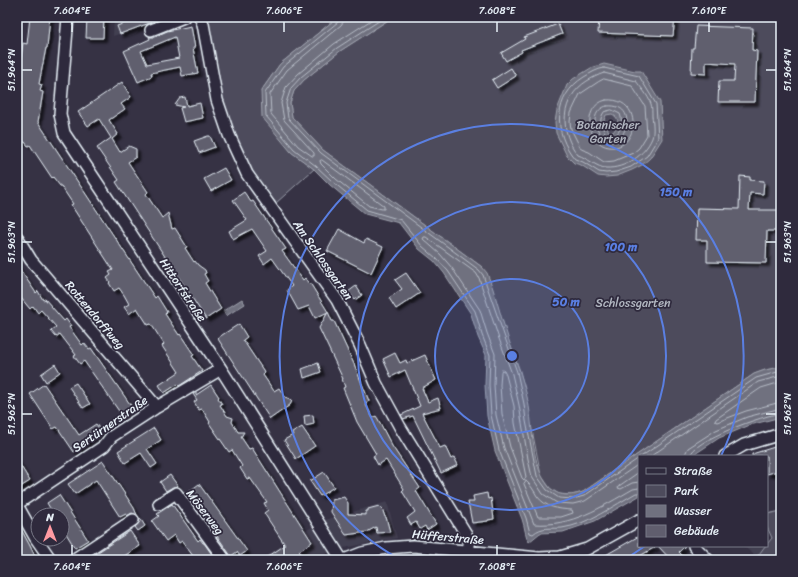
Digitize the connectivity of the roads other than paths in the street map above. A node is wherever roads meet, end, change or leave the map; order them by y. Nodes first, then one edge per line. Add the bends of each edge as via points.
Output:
1 (68, 17) edge
2 (184, 17) edge
3 (200, 17) edge
4 (151, 30) dead end
5 (17, 236) edge
6 (221, 369) junction
7 (157, 407) junction
8 (781, 434) edge
9 (727, 455) edge
10 (17, 504) edge
11 (159, 504) dead end
12 (133, 520) dead end
13 (638, 521) edge
14 (695, 547) edge
15 (469, 551) junction
16 (560, 559) edge
17 (51, 560) edge
18 (73, 560) edge
19 (225, 560) edge
20 (343, 560) edge
21 (708, 560) edge

1 - 6 street, Hittorfstraße via 60,114 64,133
2 - 4 street
3 - 15 street, Am Schlossgarten via 217,100 229,135 247,174 337,300 400,427 466,534
5 - 7 street, Rottendorffweg via 31,260
6 - 7 street, Sertürnerstraße
6 - 20 street, Hittorfstraße
7 - 10 street, Sertürnerstraße
8 - 9 street via 744,445
10 - 17 street via 35,538
11 - 19 street, Möserweg via 176,494
12 - 18 street
13 - 16 street, Hüfferstraße via 587,549
14 - 21 street
15 - 16 street, Hüfferstraße
15 - 20 street, Hüfferstraße via 413,546 362,553

